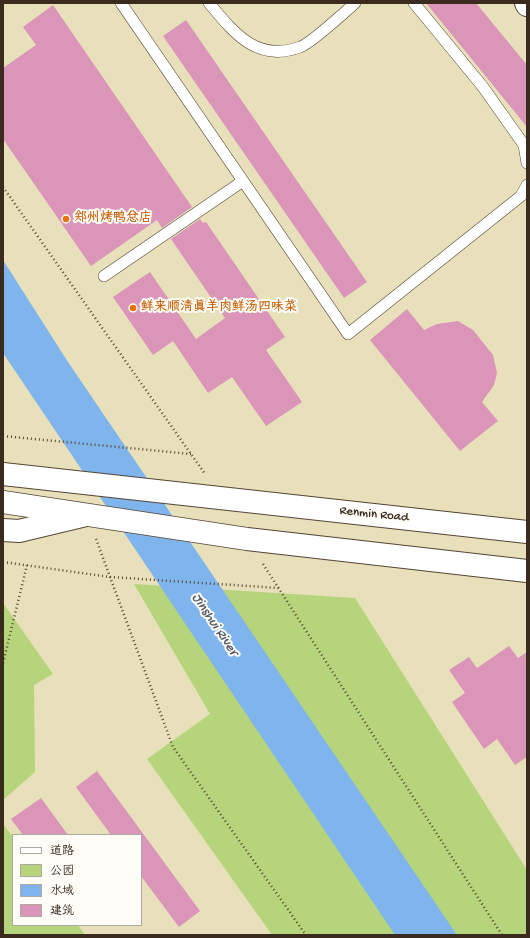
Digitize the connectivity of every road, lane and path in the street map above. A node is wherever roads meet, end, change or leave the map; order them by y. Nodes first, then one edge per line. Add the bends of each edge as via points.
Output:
1 (121, 3) edge
2 (209, 3) edge
3 (356, 3) edge
4 (414, 3) edge
5 (527, 163) edge
6 (243, 181) junction
7 (527, 185) edge
8 (3, 188) edge
9 (104, 276) dead end
10 (3, 436) edge
11 (191, 454) junction
12 (3, 474) edge
13 (222, 497) junction
14 (3, 502) edge
15 (86, 515) junction
16 (3, 530) edge
17 (527, 532) edge
18 (247, 539) junction
19 (3, 562) edge
20 (27, 565) junction
21 (527, 571) edge
22 (111, 577) junction
23 (279, 588) junction
24 (3, 663) edge
25 (306, 935) edge
26 (502, 935) edge

1 - 6 lane
2 - 3 lane via 228,27 255,48 276,52 301,47
4 - 5 lane via 483,87 524,145
6 - 7 lane via 348,334 521,196
6 - 9 lane
8 - 11 path
10 - 11 path
11 - 13 path
12 - 13 main road, Renmin Road
13 - 17 main road, Renmin Road
14 - 15 main road
15 - 16 main road via 18,531
15 - 18 main road
15 - 22 path
18 - 21 main road
18 - 23 path
19 - 20 path
20 - 22 path
20 - 24 path
22 - 23 path
22 - 25 path via 173,747
23 - 26 path

